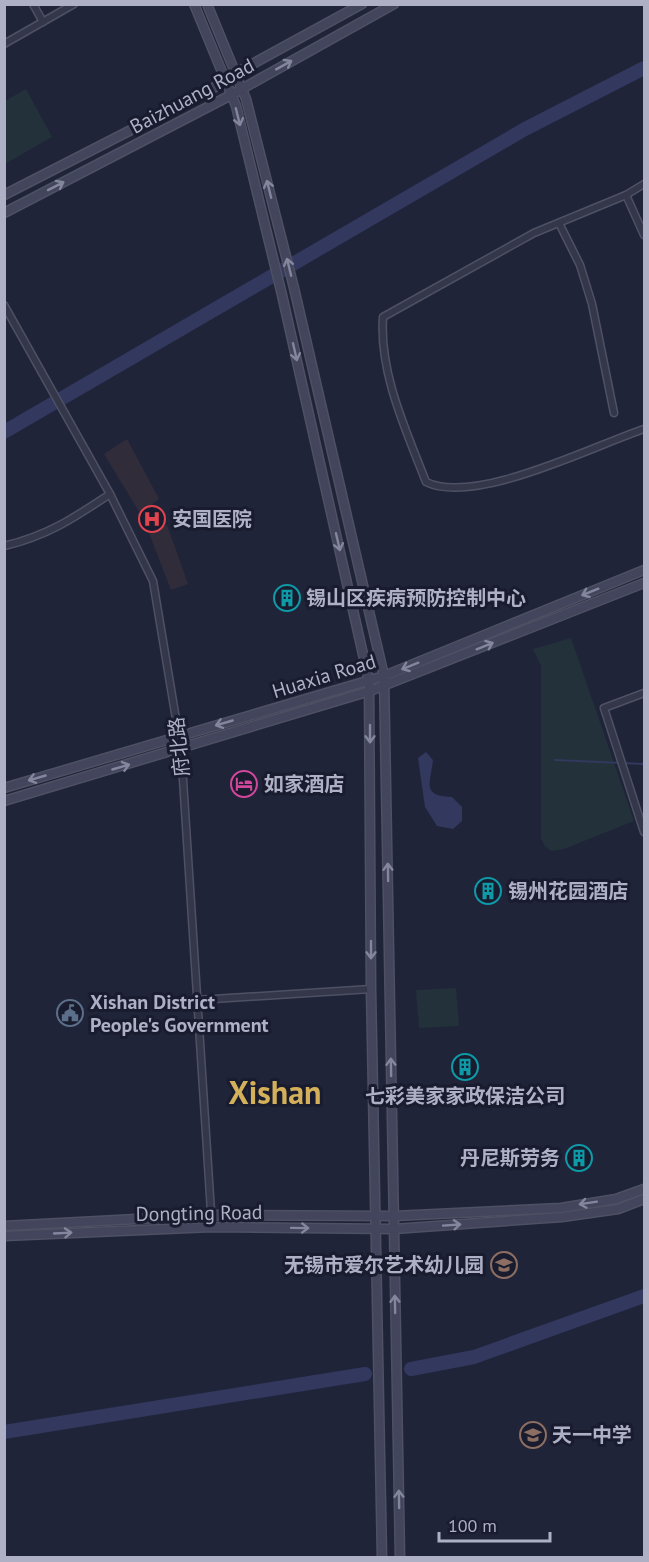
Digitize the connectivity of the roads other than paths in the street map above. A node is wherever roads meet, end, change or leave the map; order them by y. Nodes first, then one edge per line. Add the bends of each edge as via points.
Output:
1 (33, 4) edge
2 (74, 4) edge
3 (194, 4) edge
4 (207, 4) edge
5 (362, 4) edge
6 (394, 4) edge
7 (43, 22) junction
8 (4, 44) edge
9 (236, 73) junction
10 (226, 80) junction
11 (242, 88) junction
12 (231, 95) junction
13 (645, 184) edge
14 (4, 195) edge
15 (626, 195) junction
16 (4, 213) edge
17 (559, 223) junction
18 (645, 235) edge
19 (4, 305) edge
20 (614, 413) dead end
21 (645, 429) edge
22 (110, 494) junction
23 (4, 546) edge
24 (645, 570) edge
25 (645, 583) edge
26 (369, 681) junction
27 (384, 681) junction
28 (370, 691) junction
29 (645, 693) edge
30 (180, 736) junction
31 (181, 749) junction
32 (4, 788) edge
33 (4, 801) edge
34 (645, 832) edge
35 (371, 989) junction
36 (198, 1000) junction
37 (645, 1189) edge
38 (645, 1199) edge
39 (212, 1215) junction
40 (376, 1215) junction
41 (394, 1216) junction
42 (4, 1226) edge
43 (212, 1227) junction
44 (376, 1228) junction
45 (394, 1229) junction
46 (4, 1236) edge
47 (382, 1557) edge
48 (400, 1557) edge

1 - 7 street
2 - 7 street
3 - 10 main road
4 - 9 main road
5 - 9 main road, Baizhuang Road
11 -> 6 main road, Baizhuang Road
7 - 8 street
9 - 10 main road, Baizhuang Road
9 - 11 main road
10 - 12 main road
10 - 14 main road, Baizhuang Road
11 - 12 main road, Baizhuang Road
27 -> 11 main road via 284,246
16 -> 12 main road, Baizhuang Road
12 -> 26 main road via 282,295
13 - 15 street
15 - 17 street
15 - 18 street
17 - 20 street via 580,266 592,304
17 - 21 street via 383,316 382,331 397,405 426,482 440,488 515,477
19 - 22 street, 府北路
22 - 23 street via 35,539
22 - 30 street, 府北路 via 153,581
24 -> 27 main road, Huaxia Road
27 -> 25 main road, Huaxia Road
26 - 27 main road, Huaxia Road
26 - 28 main road
26 -> 30 main road, Huaxia Road
27 - 28 main road, Huaxia Road
41 -> 27 main road
28 - 31 main road, Huaxia Road
28 -> 35 main road
29 - 34 street via 604,708
30 - 31 street, 府北路
30 -> 32 main road, Huaxia Road
33 -> 31 main road, Huaxia Road
31 - 36 street, 府北路
35 - 36 street
35 - 40 main road
36 - 39 street, 府北路
37 -> 41 main road, Dongting Road via 616,1199 561,1208
45 -> 38 main road, Dongting Road via 562,1217 618,1209
39 - 40 main road, Dongting Road
39 - 42 main road, Dongting Road
39 - 43 street, 府北路
40 - 41 main road, Dongting Road
40 - 44 main road
41 - 45 main road
43 -> 44 main road, Dongting Road
46 -> 43 main road, Dongting Road
44 - 45 main road, Dongting Road
44 - 47 main road
48 -> 45 main road

